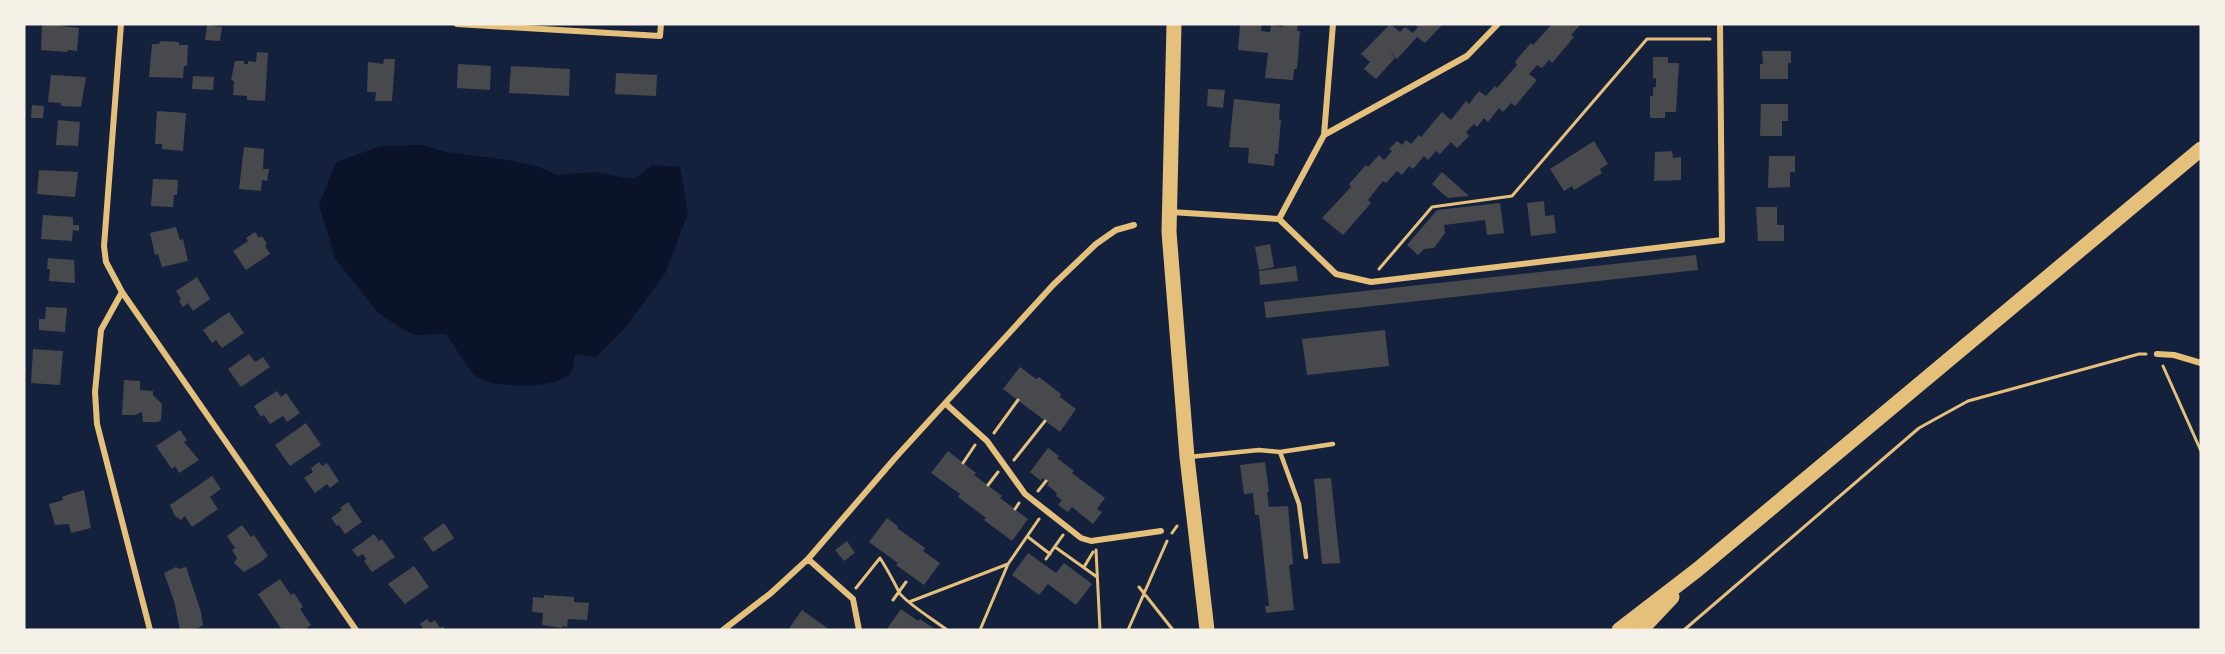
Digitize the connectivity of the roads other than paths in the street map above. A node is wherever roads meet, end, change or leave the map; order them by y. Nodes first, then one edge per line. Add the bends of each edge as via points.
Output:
1 (121, 24) edge
2 (457, 24) edge
3 (661, 24) edge
4 (1173, 24) edge
5 (1333, 24) edge
6 (1498, 24) edge
7 (1720, 24) edge
8 (1324, 135) junction
9 (2201, 149) edge
10 (1168, 212) junction
11 (1279, 219) junction
12 (1134, 225) dead end
13 (122, 292) junction
14 (2157, 354) road end
15 (2201, 363) edge
16 (946, 404) junction
17 (1333, 444) dead end
18 (1280, 452) junction
19 (1187, 457) junction
20 (1161, 531) dead end
21 (1306, 557) dead end
22 (808, 559) junction
23 (1697, 570) junction
24 (150, 630) edge
25 (356, 630) edge
26 (723, 630) edge
27 (859, 630) edge
28 (1207, 630) edge
29 (1619, 630) edge
30 (1641, 630) edge

1 - 13 street via 104,246 111,275
2 - 3 street via 660,36
4 - 10 main road
5 - 8 street
6 - 8 street via 1467,57
7 - 11 street via 1722,240 1368,282 1336,274
8 - 11 street
9 - 23 main road
10 - 11 street
10 - 19 main road
12 - 16 street via 1116,230 1096,244 1053,285
13 - 24 street via 100,330 95,392 97,424
13 - 25 street
14 - 15 street
16 - 20 street via 987,441 1025,494 1081,538 1091,541
16 - 22 street
17 - 18 lane
18 - 19 lane via 1259,450
18 - 21 lane via 1299,504
19 - 28 main road
22 - 26 street
22 - 27 street via 853,599
23 - 29 main road
23 - 30 main road

